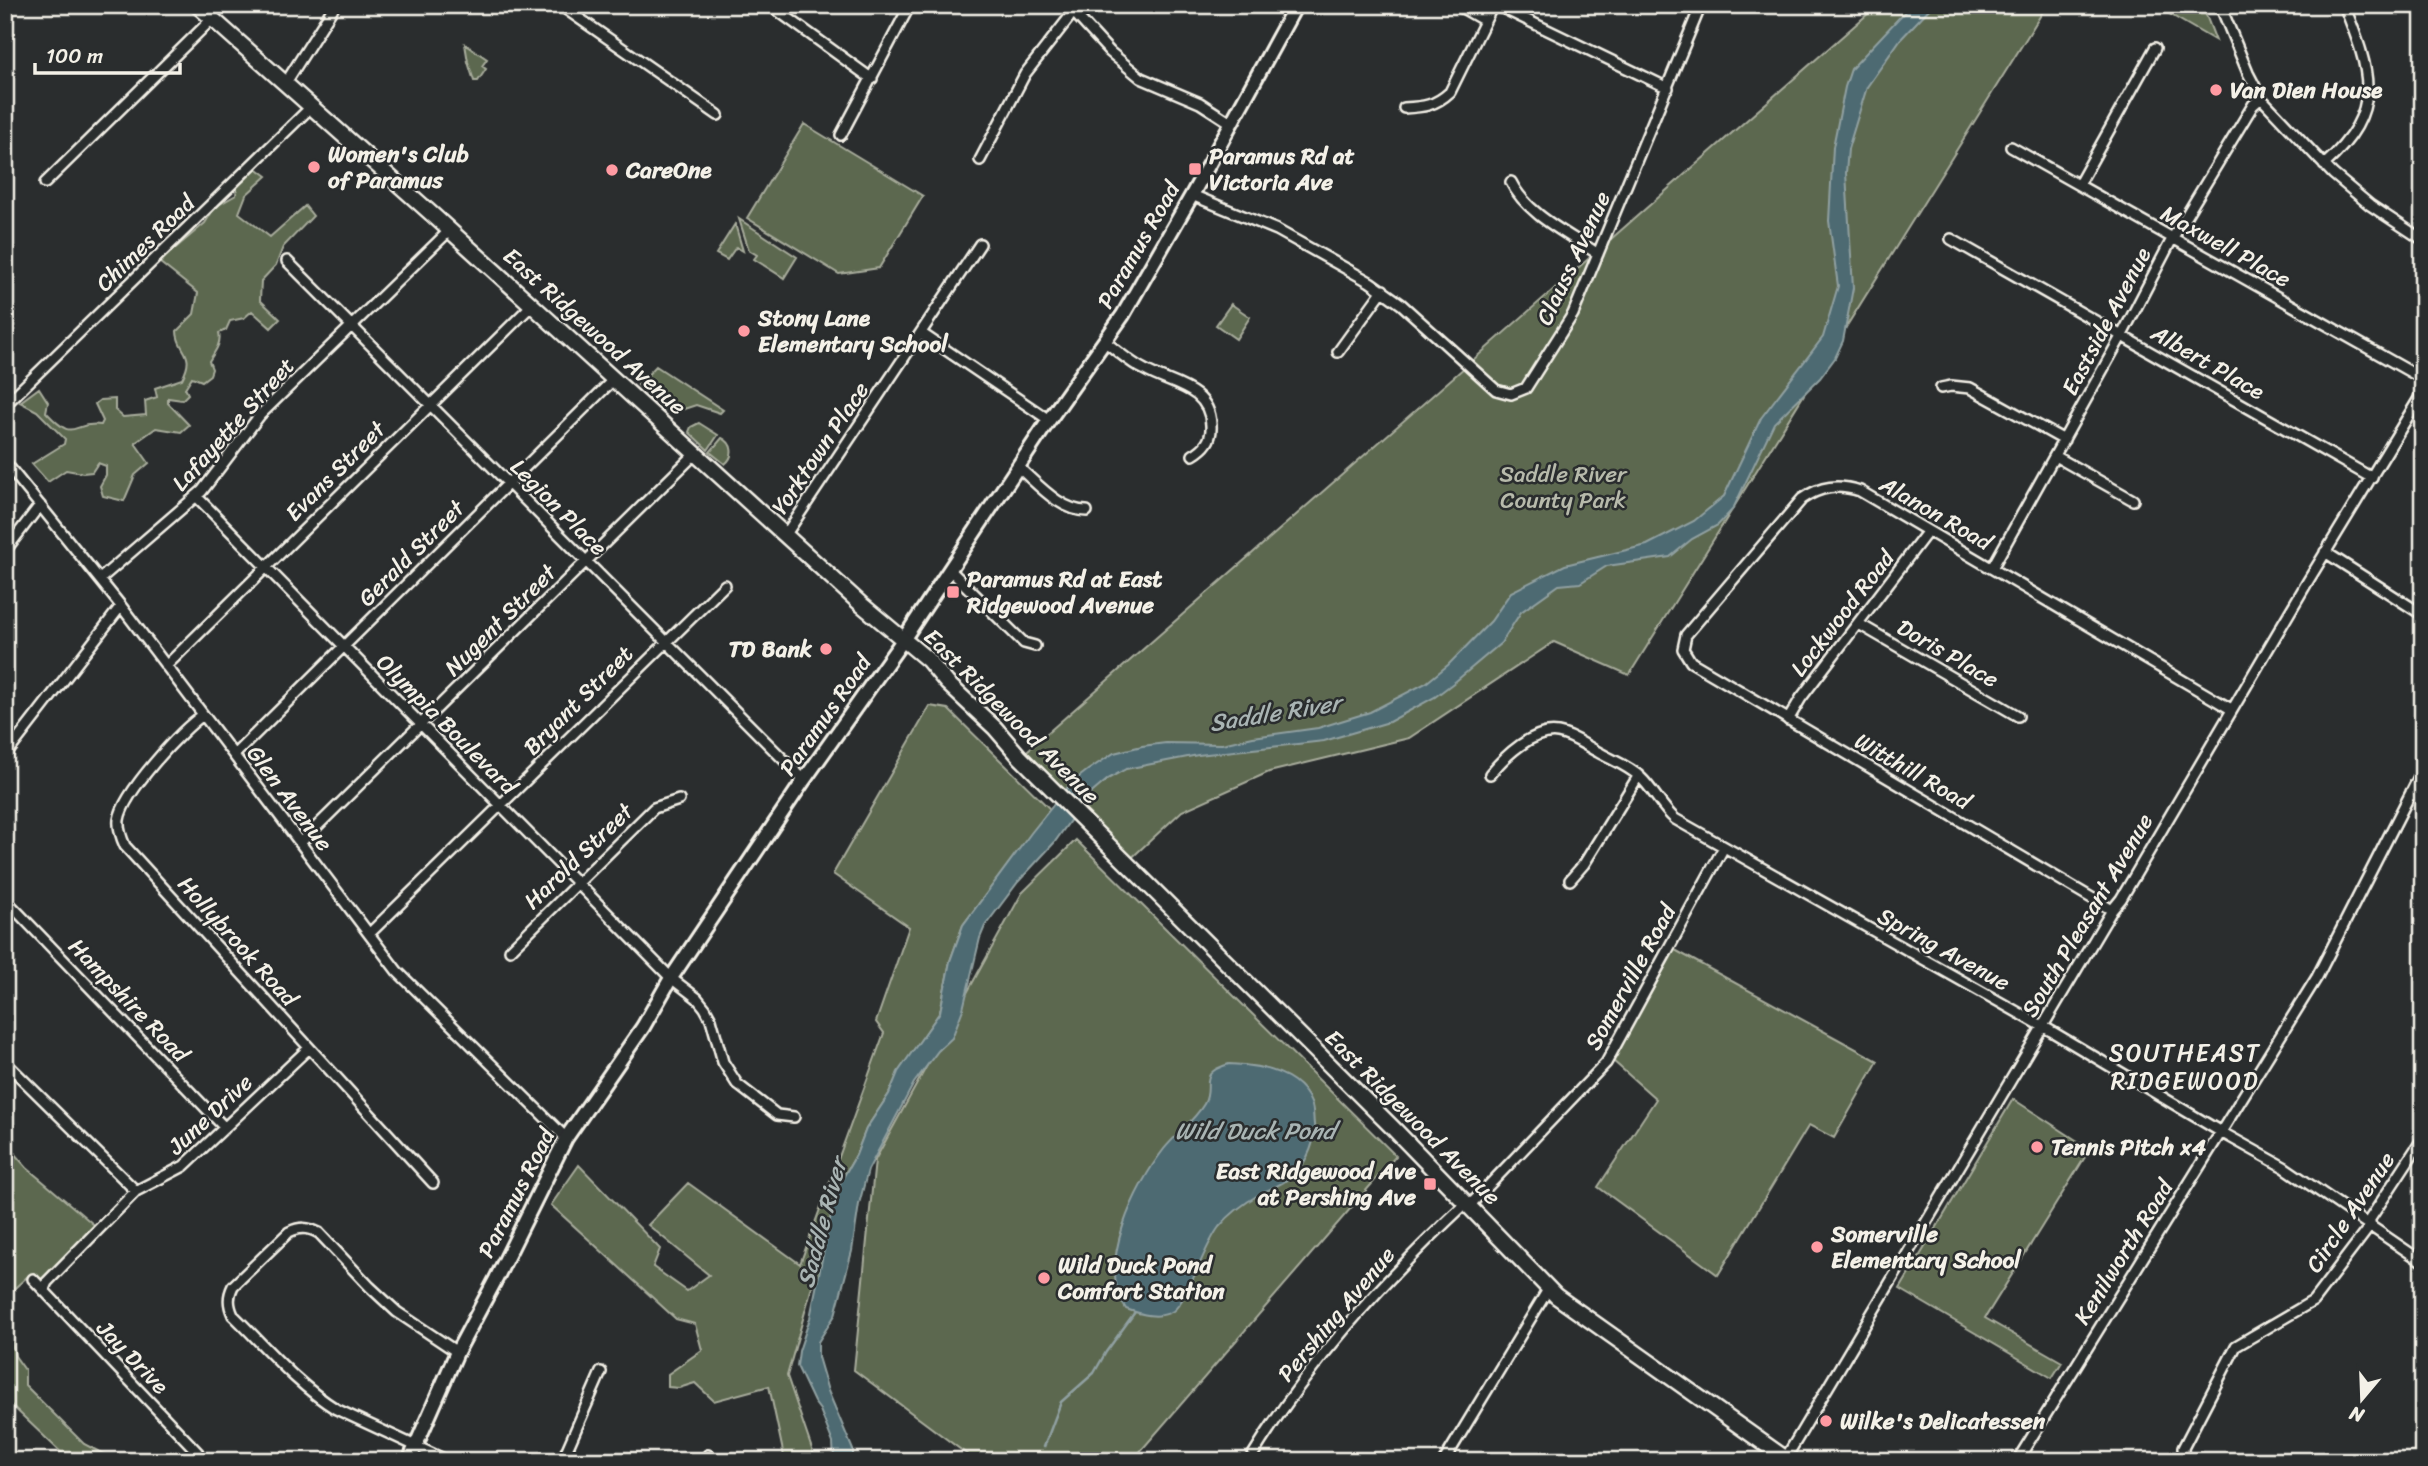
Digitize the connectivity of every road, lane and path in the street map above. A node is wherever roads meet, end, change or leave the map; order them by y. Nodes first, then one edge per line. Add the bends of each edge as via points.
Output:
1 (197, 5) edge
2 (335, 5) edge
3 (560, 5) edge
4 (770, 5) edge
5 (910, 5) edge
6 (1296, 5) edge
7 (1457, 5) edge
8 (1494, 5) edge
9 (1701, 5) edge
10 (2220, 5) edge
11 (2344, 5) edge
12 (1073, 7) edge
13 (212, 19) junction
14 (1485, 21) junction
15 (2155, 48) dead end
16 (872, 79) junction
17 (285, 84) junction
18 (1668, 88) junction
19 (2261, 98) junction
20 (311, 107) junction
21 (1404, 108) dead end
22 (718, 115) dead end
23 (1231, 123) junction
24 (841, 135) dead end
25 (2011, 147) dead end
26 (980, 160) dead end
27 (2323, 165) junction
28 (1511, 182) dead end
29 (46, 183) dead end
30 (2079, 184) junction
31 (1192, 195) junction
32 (450, 230) junction
33 (1951, 239) dead end
34 (2172, 239) junction
35 (2423, 240) edge
36 (980, 244) dead end
37 (1598, 254) junction
38 (287, 261) dead end
39 (1383, 290) junction
40 (533, 305) junction
41 (352, 326) junction
42 (921, 332) junction
43 (2122, 335) junction
44 (1105, 342) junction
45 (1338, 352) dead end
46 (614, 379) junction
47 (2423, 379) edge
48 (1941, 388) dead end
49 (2423, 392) edge
50 (430, 404) junction
51 (5, 405) edge
52 (1049, 420) junction
53 (2064, 440) junction
54 (696, 453) junction
55 (1192, 455) dead end
56 (2055, 456) junction
57 (5, 463) edge
58 (1018, 467) junction
59 (2372, 478) junction
60 (509, 483) junction
61 (196, 496) junction
62 (2133, 500) dead end
63 (40, 505) junction
64 (1087, 511) dead end
65 (1928, 530) junction
66 (786, 534) junction
67 (5, 551) edge
68 (2325, 552) junction
69 (586, 561) junction
70 (265, 567) junction
71 (1992, 568) junction
72 (950, 570) junction
73 (100, 579) junction
74 (725, 584) dead end
75 (121, 606) junction
76 (2423, 615) edge
77 (1859, 624) junction
78 (903, 640) junction
79 (666, 641) junction
80 (1035, 646) dead end
81 (343, 647) junction
82 (1695, 665) joint
83 (166, 666) junction
84 (2231, 709) junction
85 (204, 715) junction
86 (2018, 716) dead end
87 (1788, 720) junction
88 (421, 724) junction
89 (234, 755) junction
90 (5, 756) edge
91 (2423, 769) edge
92 (1490, 774) dead end
93 (1639, 775) junction
94 (804, 780) junction
95 (2410, 792) junction
96 (679, 800) dead end
97 (2423, 800) edge
98 (500, 803) junction
99 (300, 843) junction
100 (1724, 847) junction
101 (1570, 880) dead end
102 (578, 883) junction
103 (5, 899) edge
104 (2112, 910) junction
105 (369, 934) junction
106 (510, 950) dead end
107 (671, 978) junction
108 (2043, 1026) junction
109 (309, 1048) junction
110 (5, 1062) edge
111 (794, 1117) dead end
112 (225, 1128) junction
113 (2221, 1132) junction
114 (566, 1138) junction
115 (2423, 1138) edge
116 (433, 1183) dead end
117 (136, 1191) junction
118 (1468, 1205) junction
119 (2370, 1226) junction
120 (2423, 1262) edge
121 (33, 1279) dead end
122 (1549, 1288) junction
123 (44, 1289) junction
124 (457, 1352) junction
125 (601, 1372) dead end
126 (416, 1445) junction
127 (1786, 1460) edge
128 (206, 1461) edge
129 (409, 1461) edge
130 (447, 1461) edge
131 (562, 1461) edge
132 (1249, 1461) edge
133 (1444, 1461) edge
134 (2017, 1461) edge
135 (2184, 1461) edge

1 - 13 main road, East Ridgewood Avenue
2 - 17 street
3 - 22 street
4 - 16 street
5 - 16 street
6 - 23 main road, Paramus Road
7 - 14 street
8 - 14 street
8 - 18 street
9 - 18 street, Clauss Avenue
10 - 19 street
11 - 27 street via 2364,55 2367,92 2361,116 2347,141
12 - 23 street via 1110,52 1141,78 1200,103
12 - 26 street via 1025,74
13 - 17 main road, East Ridgewood Avenue
13 - 29 street
14 - 21 street via 1450,92 1438,103
15 - 30 street
16 - 24 street
17 - 20 main road, East Ridgewood Avenue
18 - 37 street, Clauss Avenue
19 - 27 street
19 - 34 street, Eastside Avenue
20 - 32 main road, East Ridgewood Avenue
20 - 51 street, Chimes Road
23 - 31 main road, Paramus Road
25 - 30 street, Maxwell Place
27 - 35 street
28 - 37 street via 1528,206
30 - 34 street, Maxwell Place
31 - 39 street, Clauss Avenue via 1277,230
31 - 44 main road, Paramus Road
32 - 40 main road, East Ridgewood Avenue
32 - 41 street, Lafayette Street
33 - 43 street, Albert Place
34 - 43 street, Eastside Avenue
34 - 47 street, Maxwell Place
36 - 42 street, Yorktown Place
37 - 39 street, Clauss Avenue via 1573,314 1531,383 1511,394 1496,390
38 - 41 street, Legion Place
39 - 45 street
40 - 46 main road, East Ridgewood Avenue
40 - 50 street, Evans Street
41 - 50 street, Legion Place
41 - 61 street, Lafayette Street via 260,415
42 - 52 street
42 - 66 street, Yorktown Place
43 - 53 street, Eastside Avenue
43 - 59 street, Albert Place
44 - 52 main road, Paramus Road
44 - 55 street via 1143,370 1181,384 1204,402 1209,412 1209,442
46 - 54 main road, East Ridgewood Avenue
46 - 60 street, Gerald Street
48 - 53 street via 1970,388
49 - 59 street, South Pleasant Avenue
50 - 60 street, Legion Place
50 - 70 street, Evans Street
52 - 58 main road, Paramus Road
53 - 56 street, Eastside Avenue
54 - 66 main road, East Ridgewood Avenue
54 - 69 street, Nugent Street
56 - 62 street
56 - 71 street, Eastside Avenue
57 - 63 street, Glen Avenue
58 - 64 street via 1065,506
58 - 72 main road, Paramus Road
59 - 68 street, South Pleasant Avenue
60 - 69 street, Legion Place
60 - 81 street, Gerald Street
61 - 70 street, Olympia Boulevard
61 - 73 street, Lafayette Street
63 - 67 street
63 - 73 street, Glen Avenue
65 - 71 street, Alanon Road
65 - 77 street, Lockwood Road
65 - 82 street, Alanon Road via 1860,491 1835,486 1811,493 1793,508 1686,635 1683,649
66 - 78 main road, East Ridgewood Avenue
68 - 76 street
68 - 84 street, South Pleasant Avenue
69 - 79 street, Legion Place
69 - 88 street, Nugent Street
70 - 81 street, Olympia Boulevard
70 - 83 street, Evans Street
71 - 84 street, Alanon Road
72 - 78 main road, Paramus Road
72 - 80 street via 1024,643
73 - 75 street, Glen Avenue
74 - 79 street, Bryant Street
75 - 83 street, Glen Avenue
75 - 90 street
77 - 86 street, Doris Place
77 - 87 street, Lockwood Road
78 - 94 main road, Paramus Road
78 - 118 main road, East Ridgewood Avenue via 928,660
79 - 94 street, Legion Place
79 - 98 street, Bryant Street
81 - 88 street, Olympia Boulevard
81 - 89 street, Gerald Street
82 - 87 street, Witthill Road
83 - 85 street, Glen Avenue
84 - 104 street, South Pleasant Avenue
85 - 89 street, Glen Avenue
85 - 109 street, Hollybrook Road via 166,748 126,803 119,820 121,836 125,846
87 - 104 street, Witthill Road
88 - 98 street, Olympia Boulevard
88 - 99 street, Nugent Street
89 - 99 street, Glen Avenue
91 - 95 street, Kenilworth Road
92 - 93 street, Spring Avenue via 1533,738 1557,733
93 - 100 street, Spring Avenue via 1665,811
93 - 101 street
94 - 107 main road, Paramus Road
95 - 97 street
95 - 113 street, Kenilworth Road via 2316,977
96 - 102 street, Harold Street via 654,808
98 - 102 street, Olympia Boulevard
98 - 105 street, Bryant Street
99 - 105 street, Glen Avenue
100 - 108 street, Spring Avenue
100 - 118 street, Somerville Road via 1606,1063
102 - 106 street, Harold Street
102 - 107 street, Olympia Boulevard
103 - 112 street, Hampshire Road
104 - 108 street, South Pleasant Avenue
105 - 114 street, Glen Avenue via 397,971
107 - 111 street, Olympia Boulevard via 705,1009 723,1062 737,1084 777,1115
107 - 114 main road, Paramus Road
108 - 113 street, Spring Avenue
108 - 127 street, South Pleasant Avenue
109 - 112 street, June Drive
109 - 116 street, Hollybrook Road
110 - 117 street
112 - 117 street, June Drive via 184,1166
113 - 119 street, Spring Avenue via 2284,1167
113 - 134 street, Kenilworth Road
114 - 124 main road, Paramus Road
115 - 119 street, Circle Avenue via 2370,1219
117 - 123 street, June Drive
118 - 122 main road, East Ridgewood Avenue
118 - 132 street, Pershing Avenue via 1389,1277 1344,1328
119 - 120 street, Spring Avenue
119 - 135 street, Circle Avenue via 2313,1301 2235,1346 2183,1448
121 - 123 street, Jay Drive
122 - 127 main road, East Ridgewood Avenue
122 - 133 street
123 - 128 street, Jay Drive
124 - 126 main road, Paramus Road
124 - 126 street via 397,1312 312,1229 289,1232 233,1286 229,1300 233,1315 319,1399
125 - 131 street
126 - 129 main road, Paramus Road
126 - 130 street

